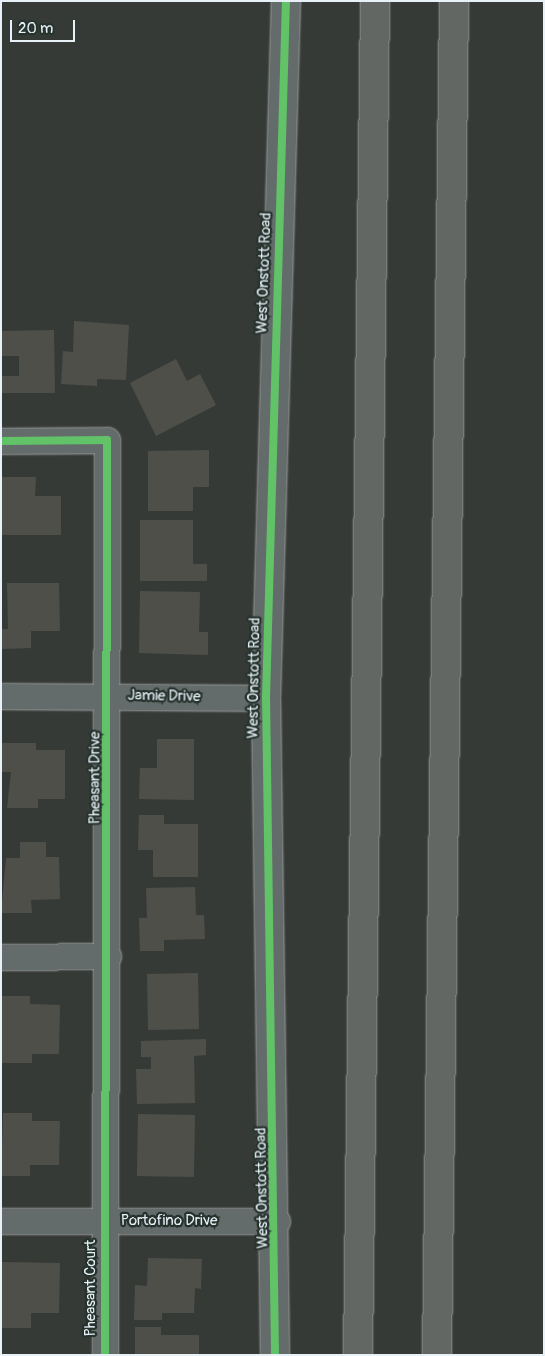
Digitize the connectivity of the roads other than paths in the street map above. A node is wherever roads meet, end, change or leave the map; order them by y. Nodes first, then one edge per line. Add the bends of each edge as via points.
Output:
1 (286, 1) edge
2 (375, 1) edge
3 (454, 1) edge
4 (1, 441) edge
5 (110, 695) junction
6 (1, 696) edge
7 (266, 698) junction
8 (108, 956) junction
9 (1, 957) edge
10 (105, 1221) junction
11 (277, 1221) junction
12 (1, 1222) edge
13 (105, 1355) edge
14 (275, 1355) edge
15 (358, 1355) edge
16 (436, 1355) edge

1 - 7 street, West Onstott Road
2 - 15 highway
3 - 16 highway
4 - 5 street, Pheasant Drive via 107,440
5 - 6 street, Jamie Drive
5 - 7 street, Jamie Drive
5 - 8 street, Pheasant Drive
7 - 11 street, West Onstott Road
8 - 9 street
8 - 10 street, Pheasant Drive
10 - 11 street, Portofino Drive
10 - 12 street, Portofino Drive
10 - 13 street, Pheasant Court
11 - 14 street, West Onstott Road

